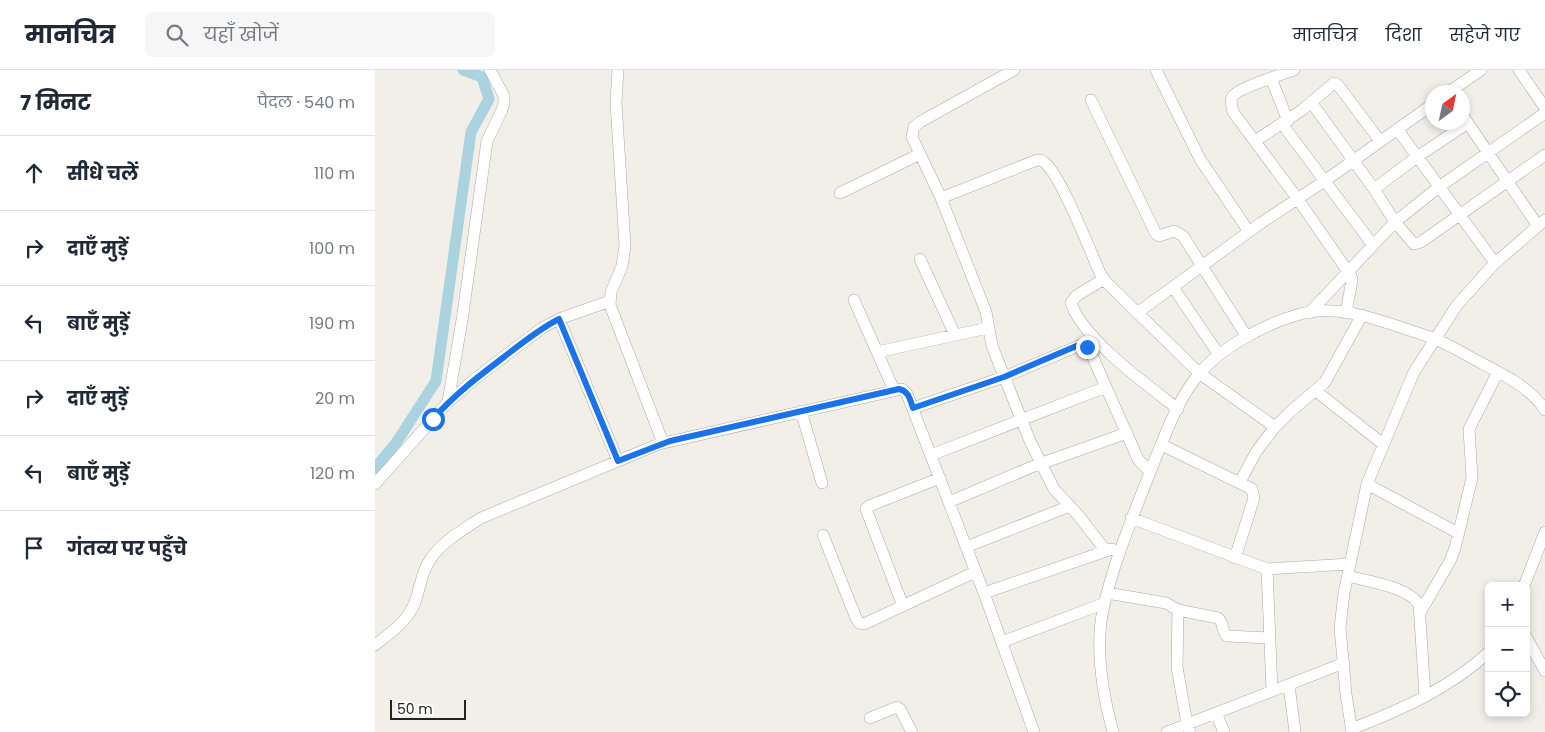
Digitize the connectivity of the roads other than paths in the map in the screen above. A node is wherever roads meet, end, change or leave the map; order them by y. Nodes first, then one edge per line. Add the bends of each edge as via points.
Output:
1 (490, 70) edge
2 (618, 70) edge
3 (1014, 70) edge
4 (1156, 70) edge
5 (1293, 70) edge
6 (1460, 70) edge
7 (1481, 70) edge
8 (1519, 70) edge
9 (1271, 78) junction
10 (1467, 80) junction
11 (1460, 85) edge
12 (1091, 100) dead end
13 (1311, 102) junction
14 (1545, 108) edge
15 (1425, 110) edge
16 (1545, 113) edge
17 (1285, 123) junction
18 (1470, 126) edge
19 (1397, 129) junction
20 (1451, 130) edge
21 (1255, 141) junction
22 (1380, 141) junction
23 (1487, 152) junction
24 (920, 154) junction
25 (1545, 155) edge
26 (1417, 157) junction
27 (1354, 160) junction
28 (1326, 180) junction
29 (1508, 182) junction
30 (1439, 187) junction
31 (1374, 189) junction
32 (840, 193) dead end
33 (941, 198) junction
34 (1297, 198) junction
35 (1459, 215) junction
36 (1395, 222) junction
37 (1541, 223) edge
38 (1249, 232) junction
39 (1373, 245) junction
40 (920, 260) dead end
41 (1495, 263) junction
42 (1203, 265) junction
43 (1348, 271) junction
44 (1105, 280) junction
45 (1173, 287) junction
46 (854, 300) dead end
47 (610, 301) junction
48 (1137, 313) junction
49 (1309, 313) junction
50 (1346, 313) junction
51 (1362, 315) junction
52 (559, 319) junction
53 (988, 328) junction
54 (1088, 330) junction
55 (955, 335) junction
56 (1247, 336) junction
57 (1435, 338) junction
58 (1084, 345) junction
59 (877, 352) junction
60 (1219, 355) junction
61 (1499, 372) junction
62 (1199, 373) junction
63 (1004, 377) junction
64 (1106, 387) junction
65 (894, 390) junction
66 (1316, 391) junction
67 (448, 402) junction
68 (913, 408) junction
69 (1178, 409) junction
70 (1545, 410) edge
71 (801, 411) junction
72 (1022, 421) junction
73 (1275, 427) junction
74 (1127, 433) junction
75 (663, 443) junction
76 (1383, 444) junction
77 (1162, 445) junction
78 (931, 455) junction
79 (618, 461) junction
80 (1041, 464) junction
81 (1150, 472) junction
82 (940, 478) junction
83 (1240, 482) junction
84 (822, 483) dead end
85 (375, 484) edge
86 (1367, 484) junction
87 (949, 502) junction
88 (1070, 506) junction
89 (1131, 518) junction
90 (1459, 533) junction
91 (823, 535) dead end
92 (1544, 537) edge
93 (1121, 546) junction
94 (966, 547) junction
95 (1106, 552) junction
96 (1235, 558) junction
97 (1350, 564) junction
98 (1267, 569) junction
99 (975, 572) junction
100 (1348, 576) junction
101 (1526, 582) edge
102 (984, 593) junction
103 (1106, 598) junction
104 (903, 606) junction
105 (1178, 610) junction
106 (1421, 611) junction
107 (1270, 638) junction
108 (1001, 642) junction
109 (375, 644) edge
110 (1530, 644) edge
111 (1485, 656) edge
112 (1344, 663) junction
113 (1545, 671) edge
114 (1289, 685) junction
115 (1273, 691) junction
116 (1425, 696) junction
117 (1216, 713) junction
118 (870, 718) dead end
119 (1188, 728) edge
120 (1352, 730) edge
121 (912, 732) edge
122 (1034, 732) edge
123 (1113, 732) edge
124 (1167, 732) edge
125 (1224, 732) edge
126 (1295, 732) edge

1 - 67 street via 504,96 504,103 487,141
2 - 47 street via 616,102 625,246
3 - 24 street via 914,127 912,137
4 - 38 street via 1200,159
5 - 9 street
6 - 10 street
7 - 10 street
8 - 14 street
9 - 17 street
9 - 21 street via 1232,97 1233,112
10 - 11 street
12 - 42 street via 1155,234 1159,236 1174,231 1180,234
13 - 17 street
13 - 22 street via 1336,83
13 - 27 street
15 - 19 street
16 - 23 street
17 - 21 street
17 - 28 street
18 - 23 street
19 - 22 street
19 - 26 street
20 - 26 street
21 - 34 street
22 - 27 street
23 - 29 street
23 - 30 street
24 - 32 street
24 - 33 street
25 - 29 street
26 - 30 street
26 - 31 street
27 - 28 street
27 - 31 street
28 - 34 street
28 - 39 street
29 - 35 street
29 - 37 street
30 - 35 street
30 - 36 street
31 - 36 street
33 - 44 street via 1042,160 1061,188
33 - 53 street via 986,312
34 - 38 street
34 - 43 street
35 - 36 street via 1416,244
35 - 41 street
36 - 39 street
37 - 41 street
38 - 42 street
39 - 43 street
40 - 55 street
41 - 57 street via 1457,305
42 - 45 street
42 - 56 street
43 - 49 street
43 - 50 street via 1351,280
44 - 48 street
44 - 54 street via 1076,296 1071,303 1074,313
45 - 48 street
45 - 60 street
46 - 59 street
47 - 52 street
47 - 75 street
48 - 62 street
49 - 50 street via 1325,310
49 - 56 street via 1298,314
50 - 51 street
51 - 57 street
51 - 66 street via 1325,382
52 - 67 street via 542,328
52 - 79 street
53 - 55 street
53 - 63 street
54 - 58 street
54 - 69 street via 1122,364
55 - 59 street
56 - 60 street
57 - 61 street
57 - 76 street via 1414,372
58 - 63 street
58 - 64 street via 1090,351
59 - 65 street
60 - 62 street
61 - 70 street via 1526,390
61 - 90 street via 1469,429 1472,478
62 - 69 street
62 - 73 street
63 - 68 street
63 - 72 street
64 - 72 street
64 - 74 street
65 - 68 street via 905,391
65 - 71 street
66 - 73 street
66 - 76 street
67 - 85 street
68 - 78 street
69 - 77 street
71 - 75 street
71 - 84 street
72 - 78 street
72 - 80 street
73 - 83 street via 1256,452
74 - 80 street
74 - 81 street via 1138,459
75 - 79 street
76 - 86 street
77 - 81 street
77 - 83 street
78 - 82 street
79 - 109 street via 481,518 461,531 431,558 423,571 408,616
80 - 87 street
80 - 88 street via 1054,489
81 - 89 street
82 - 87 street
82 - 104 street via 866,509
83 - 96 street via 1254,493
86 - 90 street
86 - 97 street
87 - 94 street
88 - 94 street
88 - 95 street
89 - 93 street
89 - 96 street
90 - 106 street via 1450,561
91 - 104 street via 859,623 868,624
92 - 101 street
93 - 95 street
93 - 103 street
94 - 99 street
95 - 102 street
96 - 98 street
97 - 98 street
97 - 100 street
98 - 107 street
99 - 102 street
99 - 104 street
100 - 106 street via 1404,592 1415,599
100 - 112 street via 1340,628
102 - 108 street
103 - 105 street via 1166,603
103 - 108 street
103 - 123 street via 1100,630 1099,664
105 - 107 street via 1218,618 1227,636
105 - 119 street via 1177,667
106 - 116 street
107 - 115 street
108 - 122 street
110 - 113 street
111 - 116 street
112 - 114 street
112 - 120 street
114 - 115 street
114 - 126 street
115 - 117 street
116 - 120 street
117 - 119 street
117 - 125 street
118 - 121 street via 897,707
119 - 124 street

